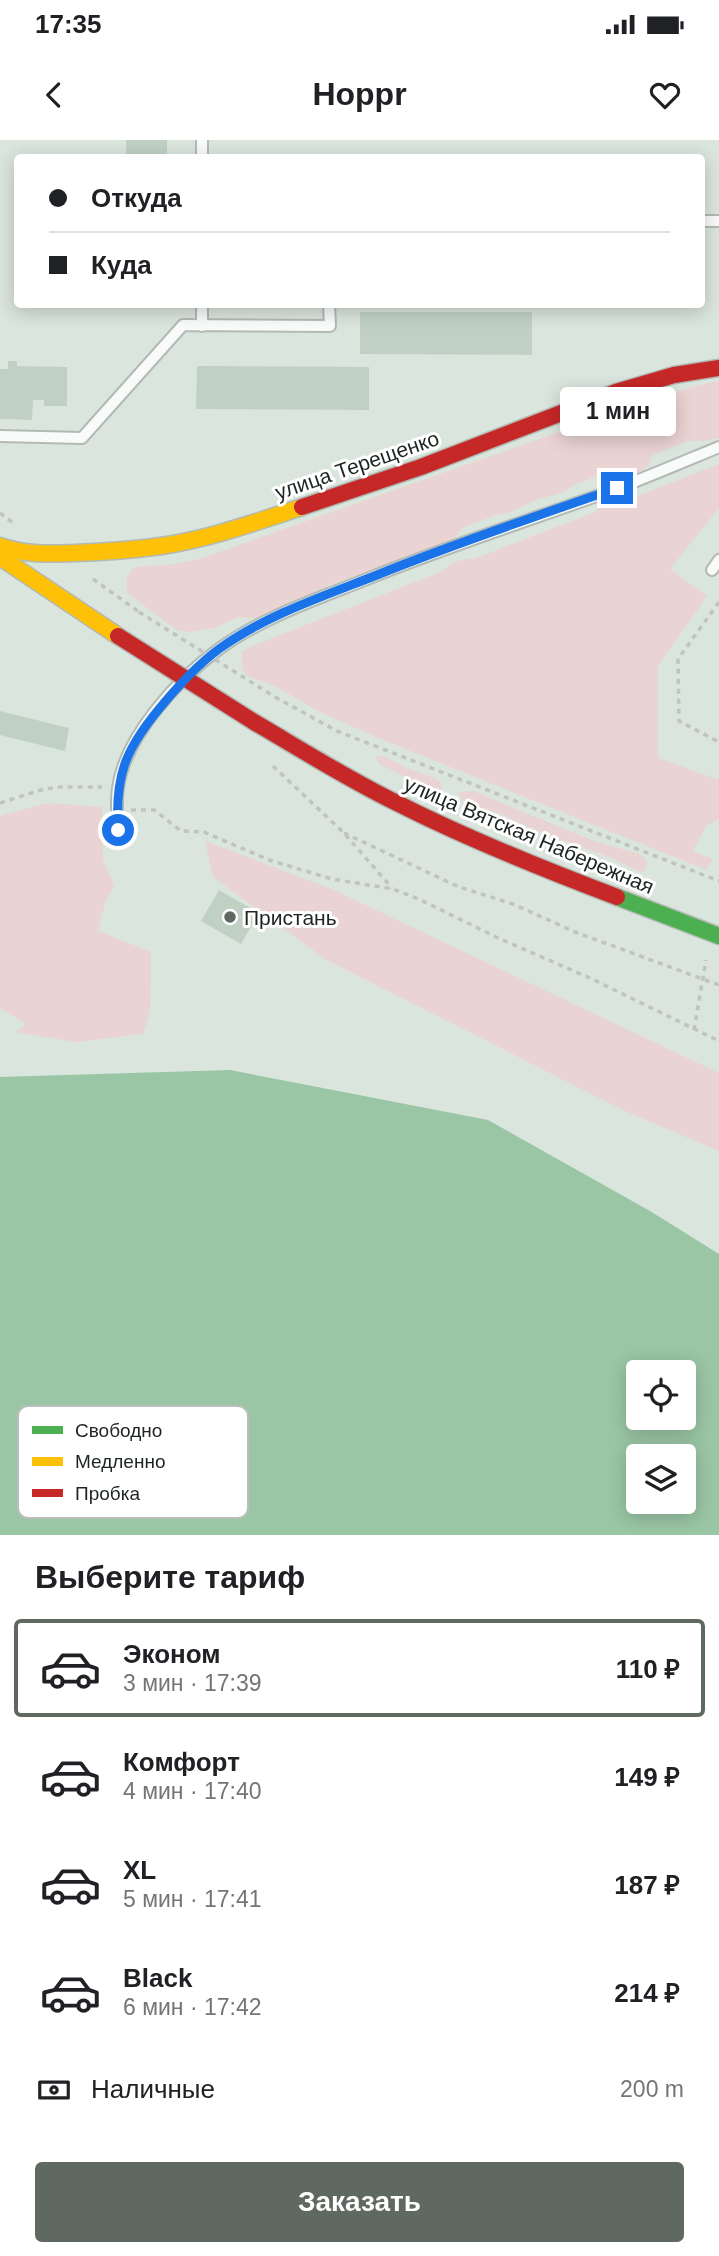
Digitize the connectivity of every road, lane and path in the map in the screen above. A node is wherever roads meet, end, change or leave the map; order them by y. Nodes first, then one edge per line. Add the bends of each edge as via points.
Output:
1 (202, 308) edge
2 (329, 308) edge
3 (202, 326) junction
4 (719, 368) edge
5 (0, 436) edge
6 (719, 447) edge
7 (0, 546) edge
8 (0, 557) edge
9 (719, 602) edge
10 (139, 612) dead end
11 (719, 742) edge
12 (271, 763) dead end
13 (118, 787) junction
14 (0, 803) edge
15 (117, 810) junction
16 (118, 830) dead end
17 (344, 833) junction
18 (719, 881) edge
19 (393, 889) junction
20 (719, 936) edge
21 (706, 956) dead end
22 (703, 979) junction
23 (719, 985) edge
24 (694, 1030) junction
25 (719, 1041) edge

1 - 3 lane
2 - 3 lane via 330,326
3 - 5 lane via 183,325 82,438
4 - 7 street, улица Терещенко via 616,392 421,467 228,531 162,545 79,554 39,554
6 - 13 lane via 430,553 284,612 238,637 204,662 140,731
8 - 20 street, улица Вятская Набережная, bridge via 254,722 396,803 516,857
9 - 11 path via 678,659 678,672 679,721
10 - 18 path, bridge via 337,730
12 - 17 path
13 - 14 path via 44,789
13 - 15 lane
15 - 16 lane
15 - 19 path via 154,810 181,831 204,832 269,860 332,879
17 - 19 path
17 - 22 path via 460,887
19 - 24 path
21 - 22 path
22 - 23 path
22 - 24 path
24 - 25 path

